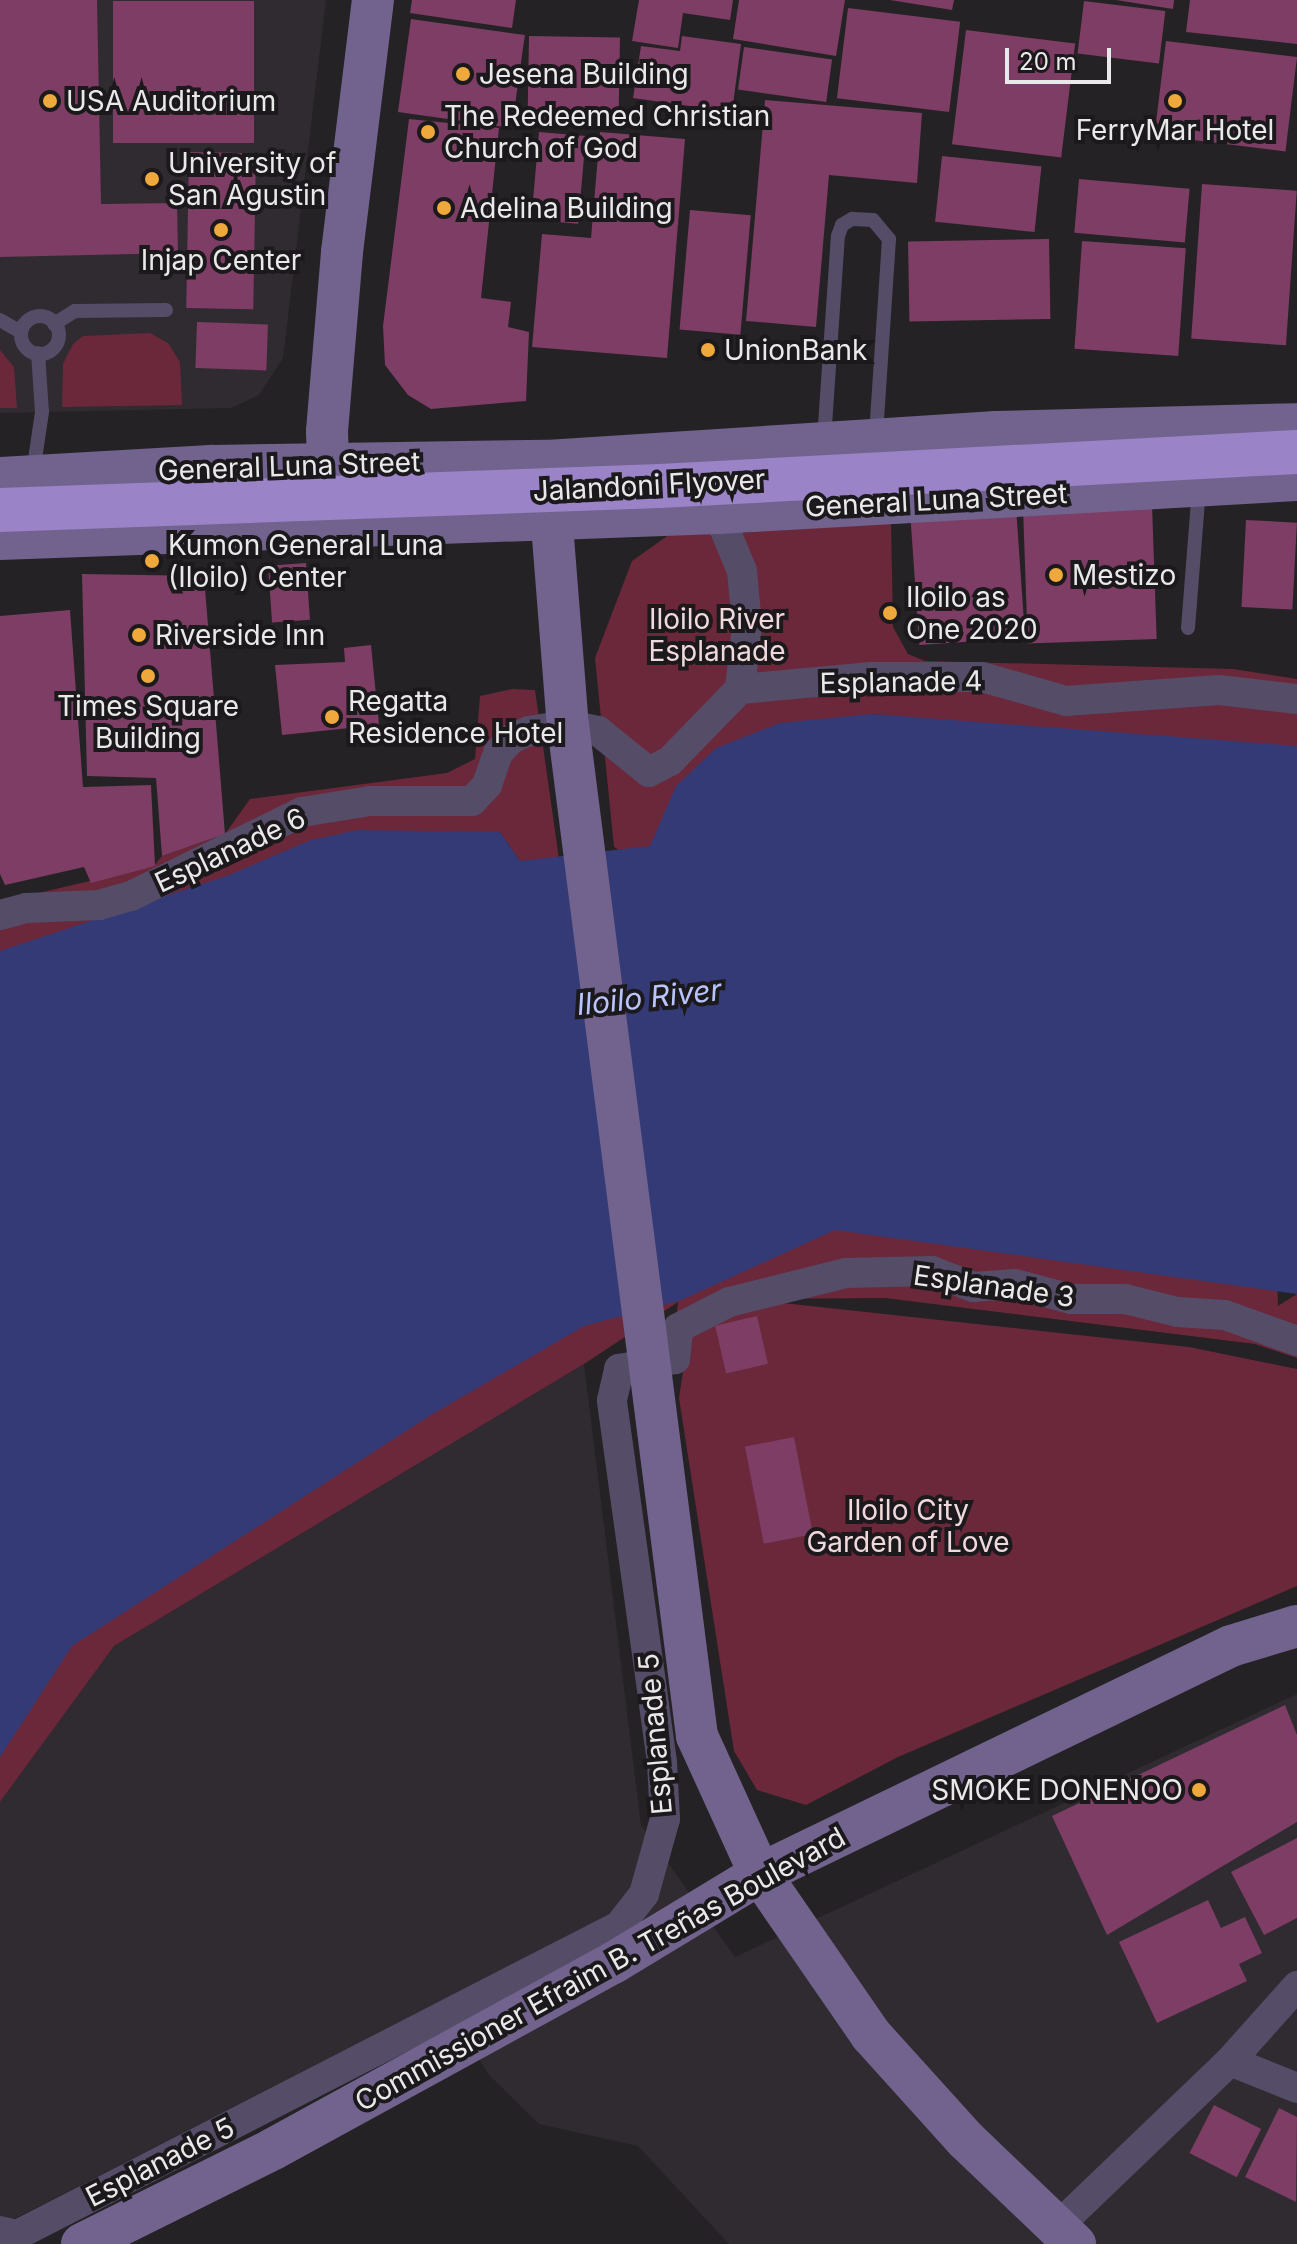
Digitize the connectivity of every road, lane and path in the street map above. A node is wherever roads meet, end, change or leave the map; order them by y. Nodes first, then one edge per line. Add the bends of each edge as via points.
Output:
1 (373, 0) edge
2 (166, 310) dead end
3 (0, 320) edge
4 (54, 324) junction
5 (21, 332) junction
6 (38, 353) junction
7 (1297, 424) edge
8 (876, 440) junction
9 (824, 443) junction
10 (1297, 452) edge
11 (547, 461) junction
12 (326, 463) junction
13 (1213, 468) junction
14 (16, 478) edge
15 (1297, 480) edge
16 (0, 510) edge
17 (718, 513) junction
18 (553, 520) junction
19 (335, 528) junction
20 (0, 539) edge
21 (1188, 628) dead end
22 (740, 689) junction
23 (1297, 699) edge
24 (568, 725) junction
25 (0, 915) edge
26 (1297, 1341) edge
27 (619, 1369) joint
28 (1297, 1626) edge
29 (760, 1874) junction
30 (1297, 1986) edge
31 (1230, 2061) junction
32 (1297, 2088) edge
33 (0, 2231) edge
34 (1066, 2236) edge
35 (82, 2244) edge

1 - 12 main road via 342,252
2 - 4 lane via 75,311
3 - 5 lane
4 - 5 lane via 38,317
4 - 6 lane via 57,342
5 - 6 lane via 27,349
6 - 14 lane via 42,412
7 - 8 main road, General Luna Street
8 - 9 main road, General Luna Street
8 - 9 lane via 889,239 873,220 852,219 838,236
9 - 11 main road, General Luna Street
10 - 13 highway, Jalandoni Flyover
11 - 12 main road, General Luna Street
11 - 18 main road
12 - 14 main road, General Luna Street
12 - 19 main road
13 - 15 main road, General Luna Street
13 - 16 highway, Jalandoni Flyover
13 - 17 main road, General Luna Street
13 - 21 lane
17 - 18 main road, General Luna Street
17 - 22 street via 742,571 747,626
18 - 19 main road, General Luna Street
18 - 24 main road
19 - 20 main road, General Luna Street
22 - 23 street, Esplanade 4 via 871,677 982,677 1066,701 1219,690
22 - 24 street via 670,761 649,772 615,741
24 - 25 street, Esplanade 6 via 511,739 498,753 487,785 472,801 370,801 302,812 131,896 99,905 27,908
24 - 29 main road via 695,1726
26 - 27 street, Esplanade 3 via 1225,1315 1177,1312 1125,1299 1071,1299 1015,1284 973,1287 932,1271 846,1273 729,1302 678,1328 675,1359
27 - 33 street, Esplanade 5 via 612,1400 639,1567 665,1819 644,1894 619,1926 17,2235
28 - 29 main road, Commissioner Efraim B. Treñas Boulevard via 1231,1646
29 - 34 main road via 871,2035 966,2140
29 - 35 main road, Commissioner Efraim B. Treñas Boulevard via 587,1978 273,2149
30 - 31 street
31 - 32 street
31 - 34 street

